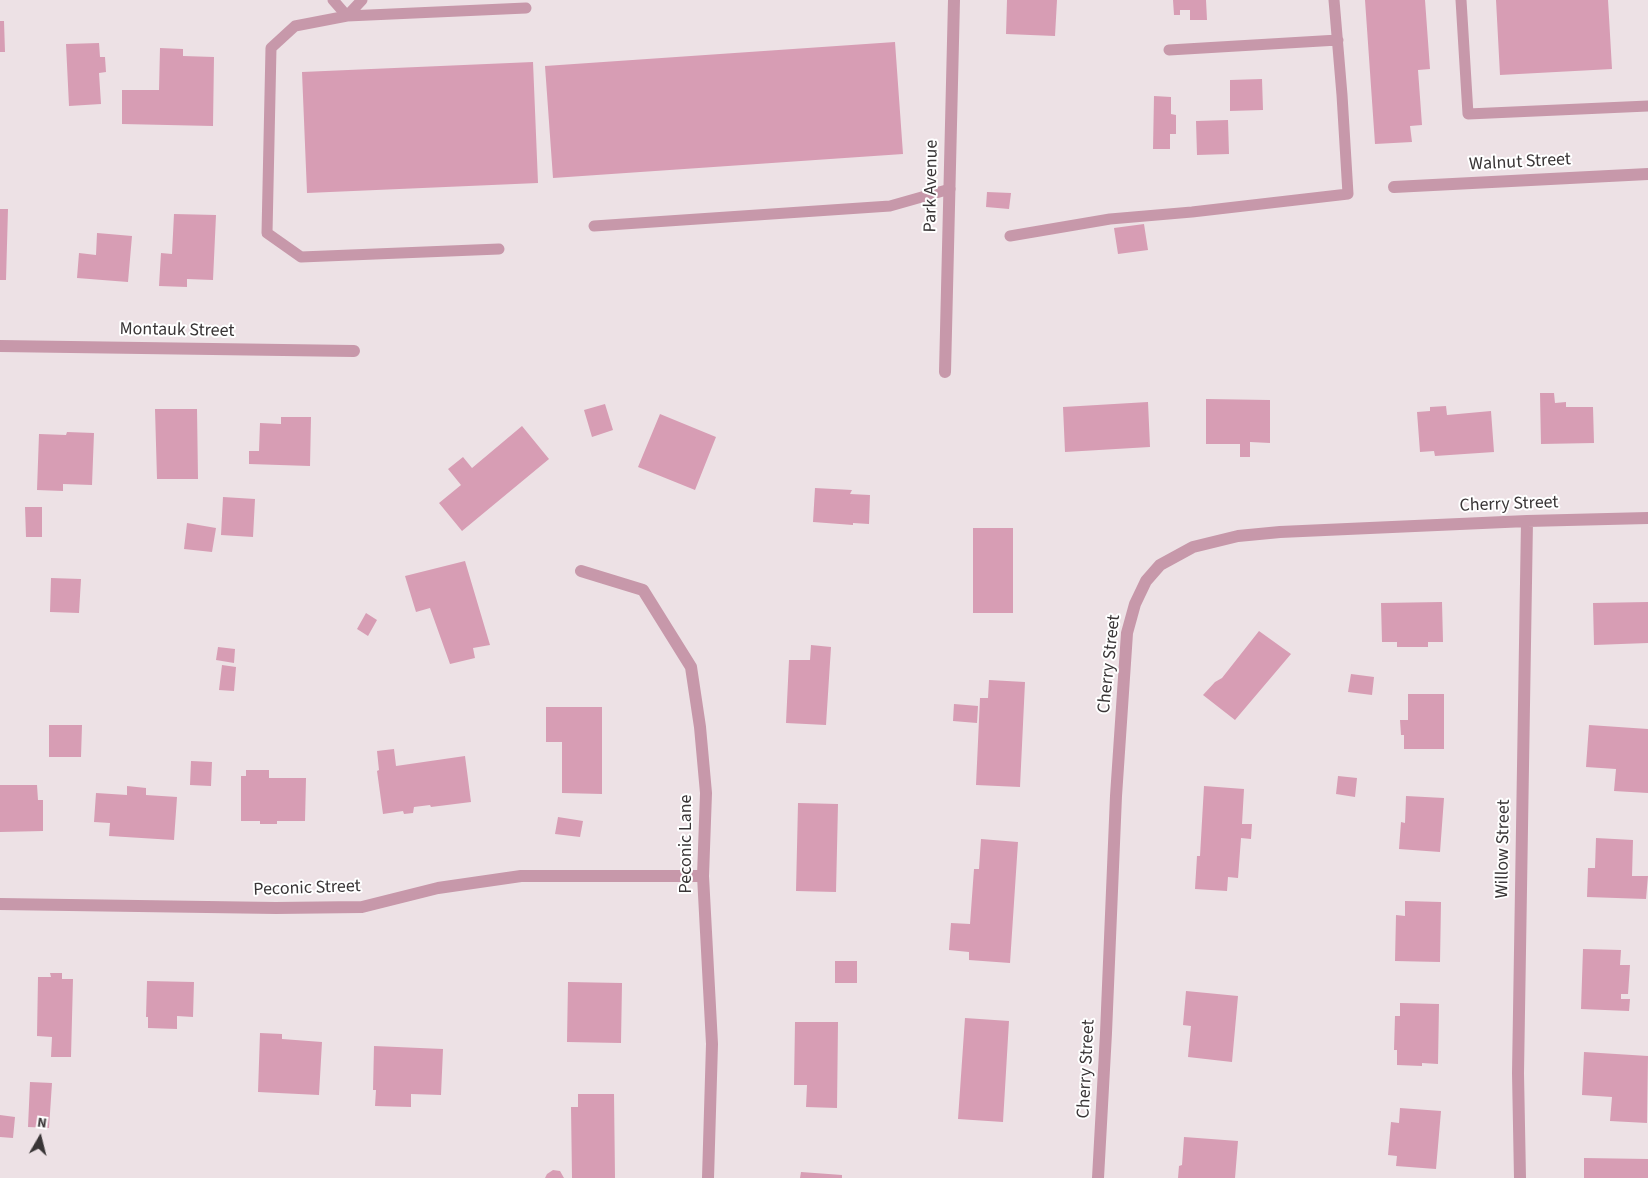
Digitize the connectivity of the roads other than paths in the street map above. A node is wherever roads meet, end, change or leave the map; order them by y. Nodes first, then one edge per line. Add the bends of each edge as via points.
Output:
1 (333, 0) edge
2 (362, 0) edge
3 (954, 0) edge
4 (1334, 0) edge
5 (1461, 0) edge
6 (526, 8) dead end
7 (347, 16) junction
8 (1338, 40) junction
9 (1169, 50) dead end
10 (1648, 106) edge
11 (1648, 174) edge
12 (1394, 187) dead end
13 (950, 189) junction
14 (594, 226) dead end
15 (1010, 236) dead end
16 (499, 248) dead end
17 (0, 346) edge
18 (354, 351) dead end
19 (945, 372) dead end
20 (1648, 518) edge
21 (1527, 521) junction
22 (581, 571) dead end
23 (703, 876) junction
24 (0, 904) edge
25 (708, 1178) edge
26 (1098, 1178) edge
27 (1520, 1178) edge

1 - 7 lane
2 - 7 lane
3 - 13 street, Park Avenue
4 - 8 lane
5 - 10 lane via 1468,114
6 - 7 lane
7 - 16 lane via 295,26 271,48 267,233 301,257
8 - 9 lane
8 - 15 lane via 1348,194 1110,219
11 - 12 street, Walnut Street
13 - 14 lane via 890,206
13 - 19 street, Park Avenue
17 - 18 street, Montauk Street
20 - 21 street, Cherry Street
21 - 26 street, Cherry Street via 1238,536 1193,546 1160,565 1146,581 1127,633
21 - 27 street, Willow Street via 1518,1073
22 - 23 street, Peconic Lane via 643,590 691,667 706,793
23 - 24 street, Peconic Street via 521,876 438,888 362,907
23 - 25 street, Peconic Lane via 712,1044

